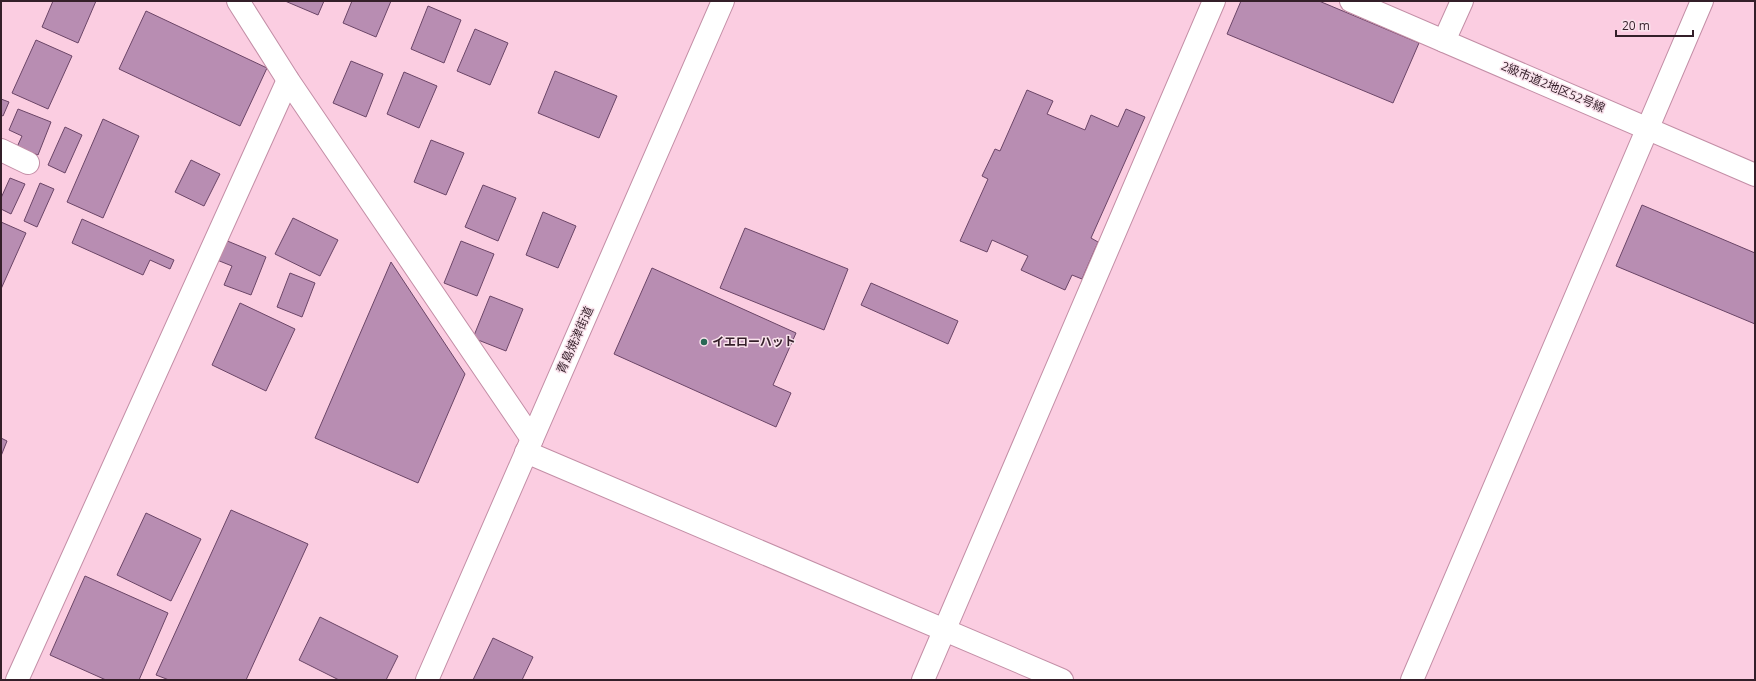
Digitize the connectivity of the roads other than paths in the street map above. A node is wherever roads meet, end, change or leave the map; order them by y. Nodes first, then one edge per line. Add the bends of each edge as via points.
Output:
1 (723, 1) edge
2 (1214, 1) edge
3 (1351, 1) edge
4 (1462, 1) edge
5 (1702, 1) edge
6 (244, 5) edge
7 (1444, 41) junction
8 (288, 80) junction
9 (1648, 128) junction
10 (1, 150) edge
11 (28, 163) dead end
12 (1755, 175) edge
13 (529, 445) junction
14 (944, 630) junction
15 (17, 680) edge
16 (427, 680) edge
17 (923, 680) edge
18 (1062, 680) edge
19 (1412, 680) edge

1 - 13 street, 青島焼津街道
2 - 14 street
3 - 7 street, 2級市道2地区52号線
4 - 7 street
5 - 9 street
6 - 8 street
7 - 9 street, 2級市道2地区52号線
8 - 13 street
8 - 15 street
9 - 12 street, 2級市道2地区52号線
9 - 19 street
10 - 11 street
13 - 14 street
13 - 16 street, 青島焼津街道
14 - 17 street
14 - 18 street

